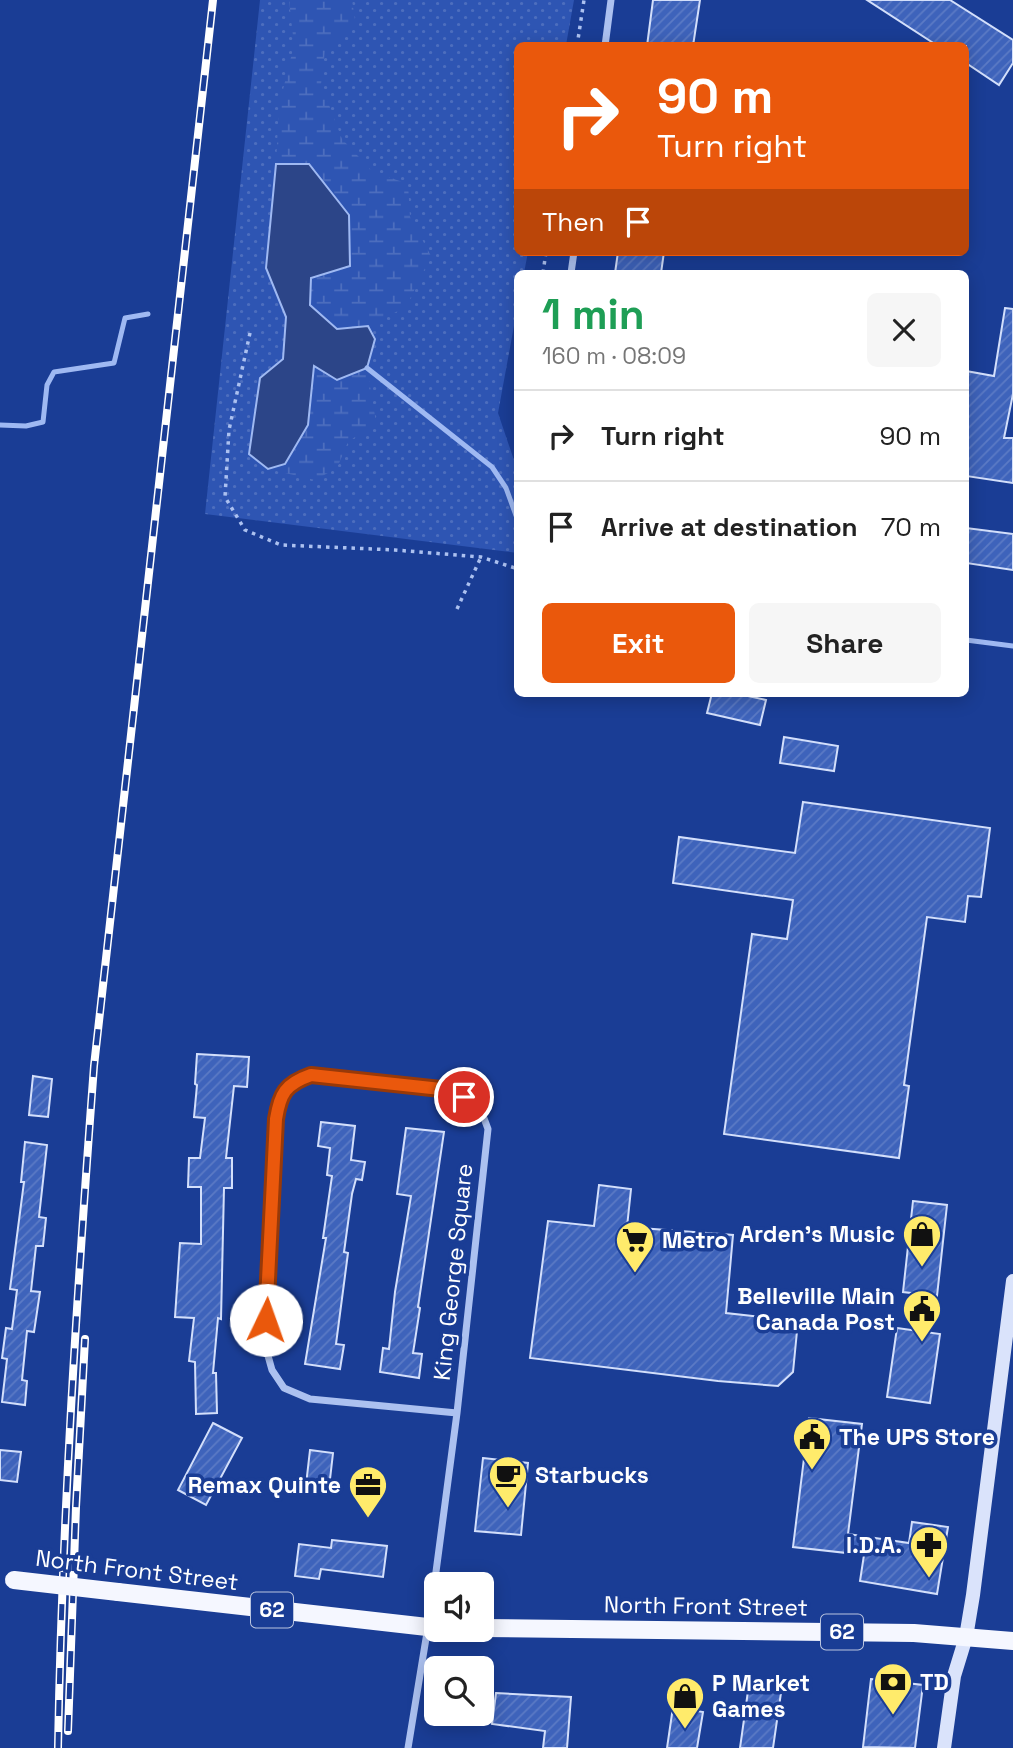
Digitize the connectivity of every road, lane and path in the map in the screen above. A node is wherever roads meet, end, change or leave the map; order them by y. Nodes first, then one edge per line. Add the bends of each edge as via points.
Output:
1 (584, 0) edge
2 (611, 0) edge
3 (578, 42) edge
4 (606, 42) edge
5 (250, 333) dead end
6 (481, 556) junction
7 (514, 568) edge
8 (457, 609) dead end
9 (1013, 1281) edge
10 (457, 1413) junction
11 (436, 1572) edge
12 (7, 1579) edge
13 (424, 1627) edge
14 (494, 1628) edge
15 (966, 1637) junction
16 (1013, 1641) edge
17 (428, 1642) edge
18 (408, 1748) edge
19 (944, 1748) edge

1 - 3 path
2 - 4 street
5 - 6 path via 229,430 225,496 245,530 281,545
6 - 7 path
6 - 8 path
9 - 15 main road
10 - 10 street, King George Square via 310,1399 284,1388 272,1370 265,1345 276,1119 280,1098 294,1081 311,1075 450,1090 480,1105 488,1129
10 - 11 street, King George Square
12 - 13 main road, North Front Street / 62, bridge
14 - 15 main road, North Front Street / 62
15 - 16 main road, North Front Street / 62
15 - 19 main road via 954,1676
17 - 18 street, King George Square

